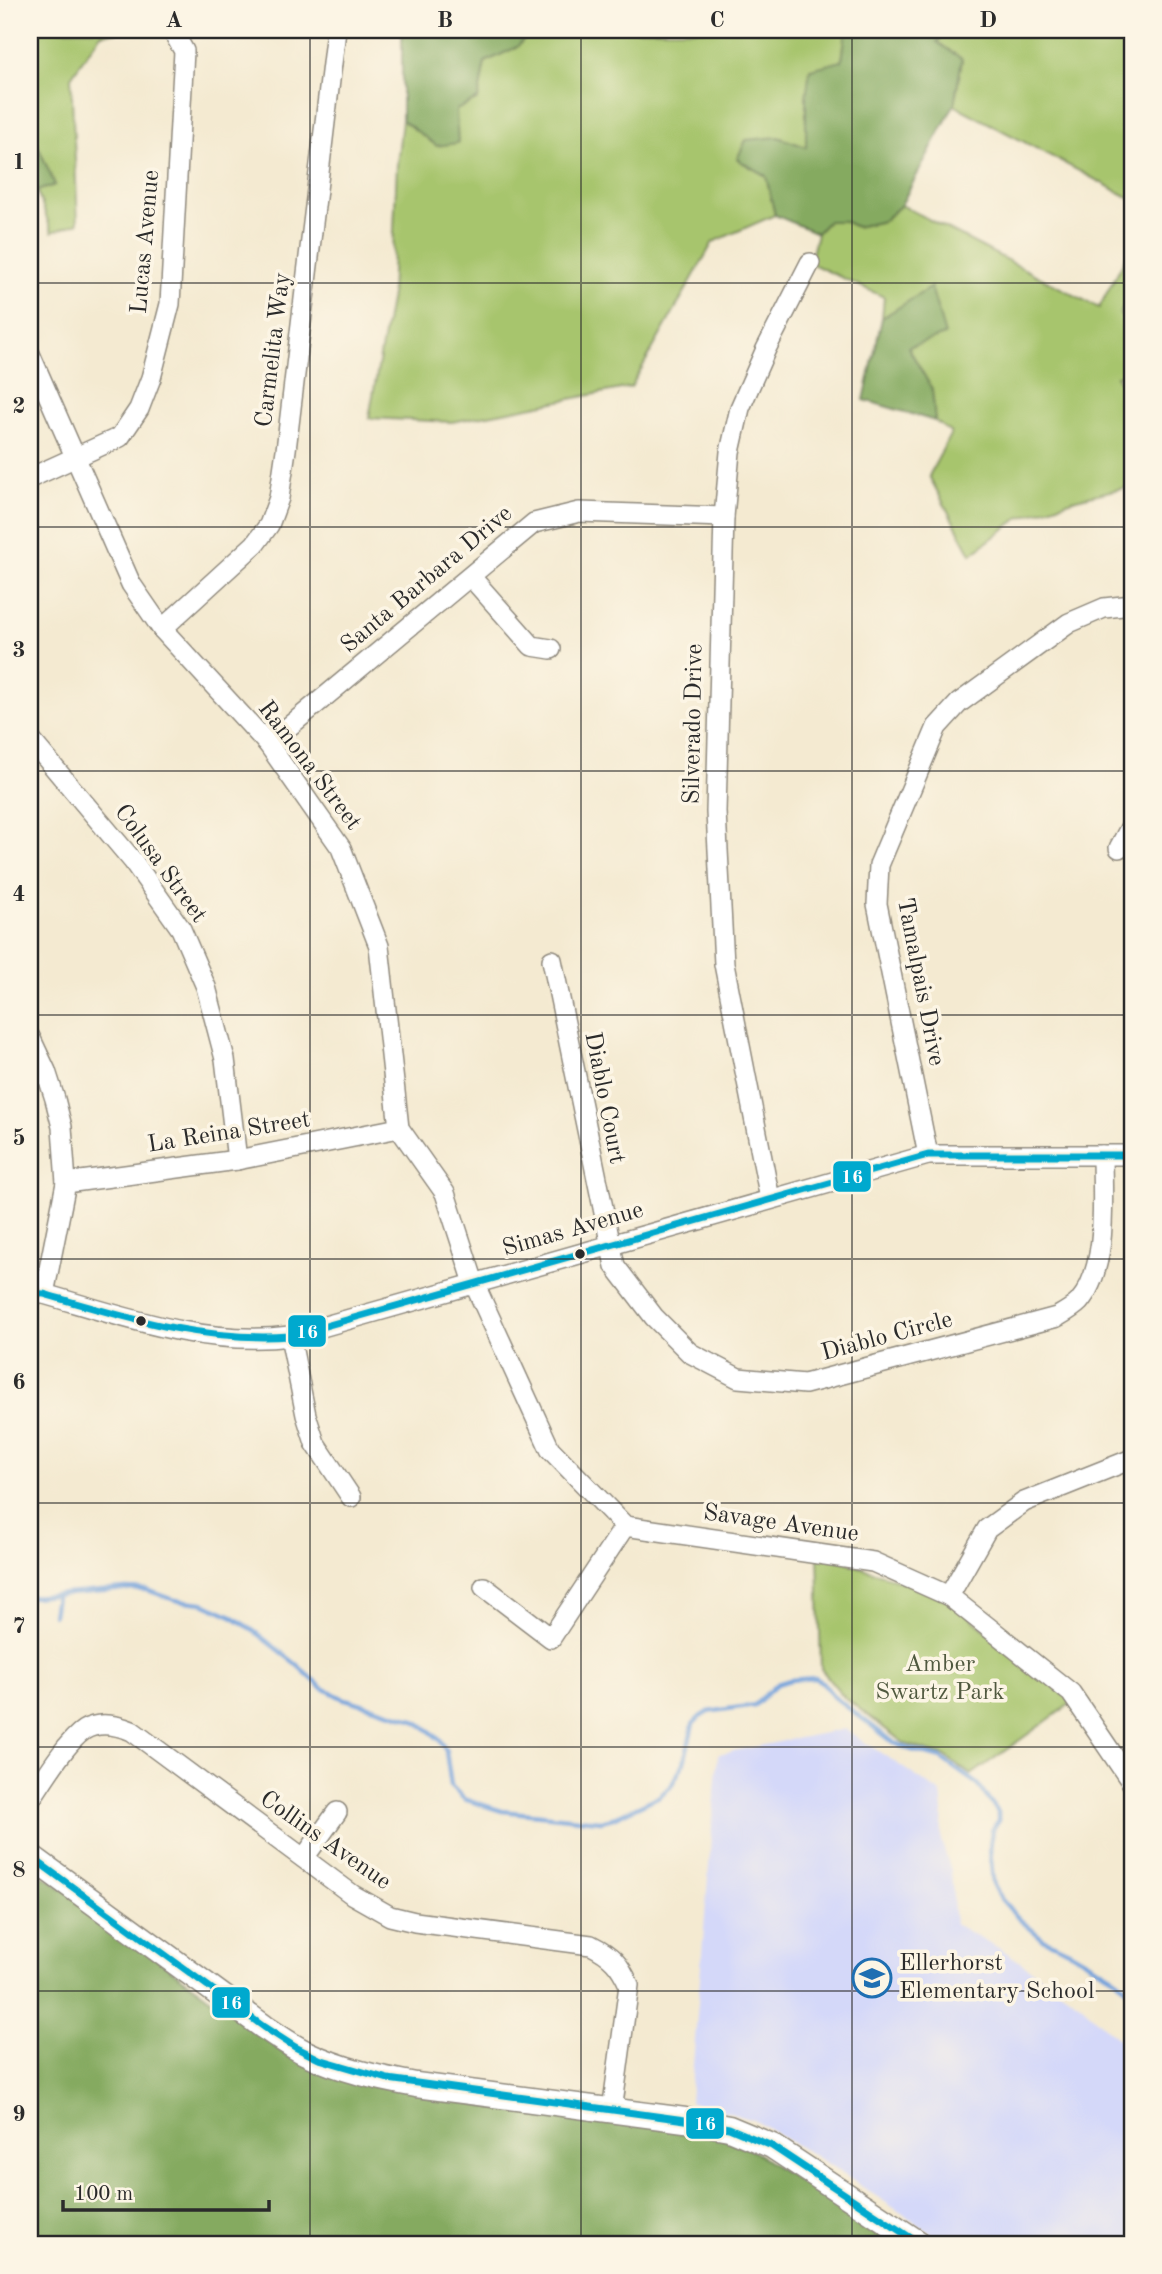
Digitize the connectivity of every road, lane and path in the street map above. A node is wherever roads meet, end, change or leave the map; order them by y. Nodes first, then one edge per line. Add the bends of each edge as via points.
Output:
1 (172, 30) edge
2 (336, 30) edge
3 (810, 262) dead end
4 (30, 354) edge
5 (74, 458) junction
6 (30, 478) edge
7 (724, 517) junction
8 (471, 577) junction
9 (1132, 605) edge
10 (162, 629) junction
11 (551, 649) dead end
12 (30, 739) edge
13 (268, 744) junction
14 (1132, 824) edge
15 (1119, 848) dead end
16 (552, 960) dead end
17 (30, 1037) edge
18 (399, 1128) junction
19 (928, 1155) junction
20 (1102, 1155) junction
21 (1132, 1155) edge
22 (237, 1160) junction
23 (66, 1183) junction
24 (770, 1199) junction
25 (609, 1246) junction
26 (474, 1283) junction
27 (37, 1294) edge
28 (290, 1336) junction
29 (1132, 1459) edge
30 (351, 1497) dead end
31 (625, 1527) junction
32 (484, 1587) dead end
33 (949, 1596) junction
34 (1132, 1783) edge
35 (30, 1800) edge
36 (337, 1812) dead end
37 (30, 1857) edge
38 (304, 1858) junction
39 (612, 2111) junction
40 (920, 2244) edge

1 - 5 street, Lucas Avenue via 184,51 170,304 139,409 120,437
2 - 10 street, Carmelita Way via 279,498 269,526 255,544
3 - 7 street, Silverado Drive via 740,408 730,452
4 - 5 street, Ramona Street
5 - 6 street, Lucas Avenue
5 - 10 street, Ramona Street via 131,584
7 - 8 street, Santa Barbara Drive via 579,512 557,517 534,523
7 - 24 street, Silverado Drive via 716,812 724,964
8 - 11 street via 532,646
8 - 13 street, Santa Barbara Drive
9 - 19 street, Tamalpais Drive via 1104,608 1069,624 959,702 937,727 880,865 877,904
10 - 13 street, Ramona Street
12 - 22 street, Colusa Street via 133,860 181,929 206,987 225,1059
13 - 18 street, Ramona Street via 341,848 379,946
14 - 15 street
16 - 25 street, Diablo Court
17 - 23 street via 55,1099
18 - 22 street, La Reina Street
18 - 26 street, Ramona Street via 445,1193
19 - 20 street, Simas Avenue
19 - 24 street, Simas Avenue
20 - 21 street, Simas Avenue
20 - 25 street, Diablo Circle via 1096,1272 1079,1302 1057,1317 805,1384 738,1378 690,1353 654,1317 615,1266
22 - 23 street, La Reina Street
23 - 27 street
24 - 25 street, Simas Avenue
25 - 26 street, Simas Avenue
26 - 28 street, Simas Avenue
26 - 31 street via 550,1449
27 - 28 street, Simas Avenue via 200,1335
28 - 30 street via 315,1443
29 - 33 street via 1024,1502 1005,1516 987,1530
31 - 32 street via 551,1638
31 - 33 street, Savage Avenue via 873,1562
33 - 34 street, Savage Avenue via 1071,1693
35 - 38 street, Collins Avenue via 85,1730 116,1725 132,1731
36 - 38 street
37 - 39 main road via 304,2052 373,2077
38 - 39 street, Collins Avenue via 390,1916 591,1945 609,1955 622,1967 629,1985
39 - 40 main road via 729,2128 772,2146

